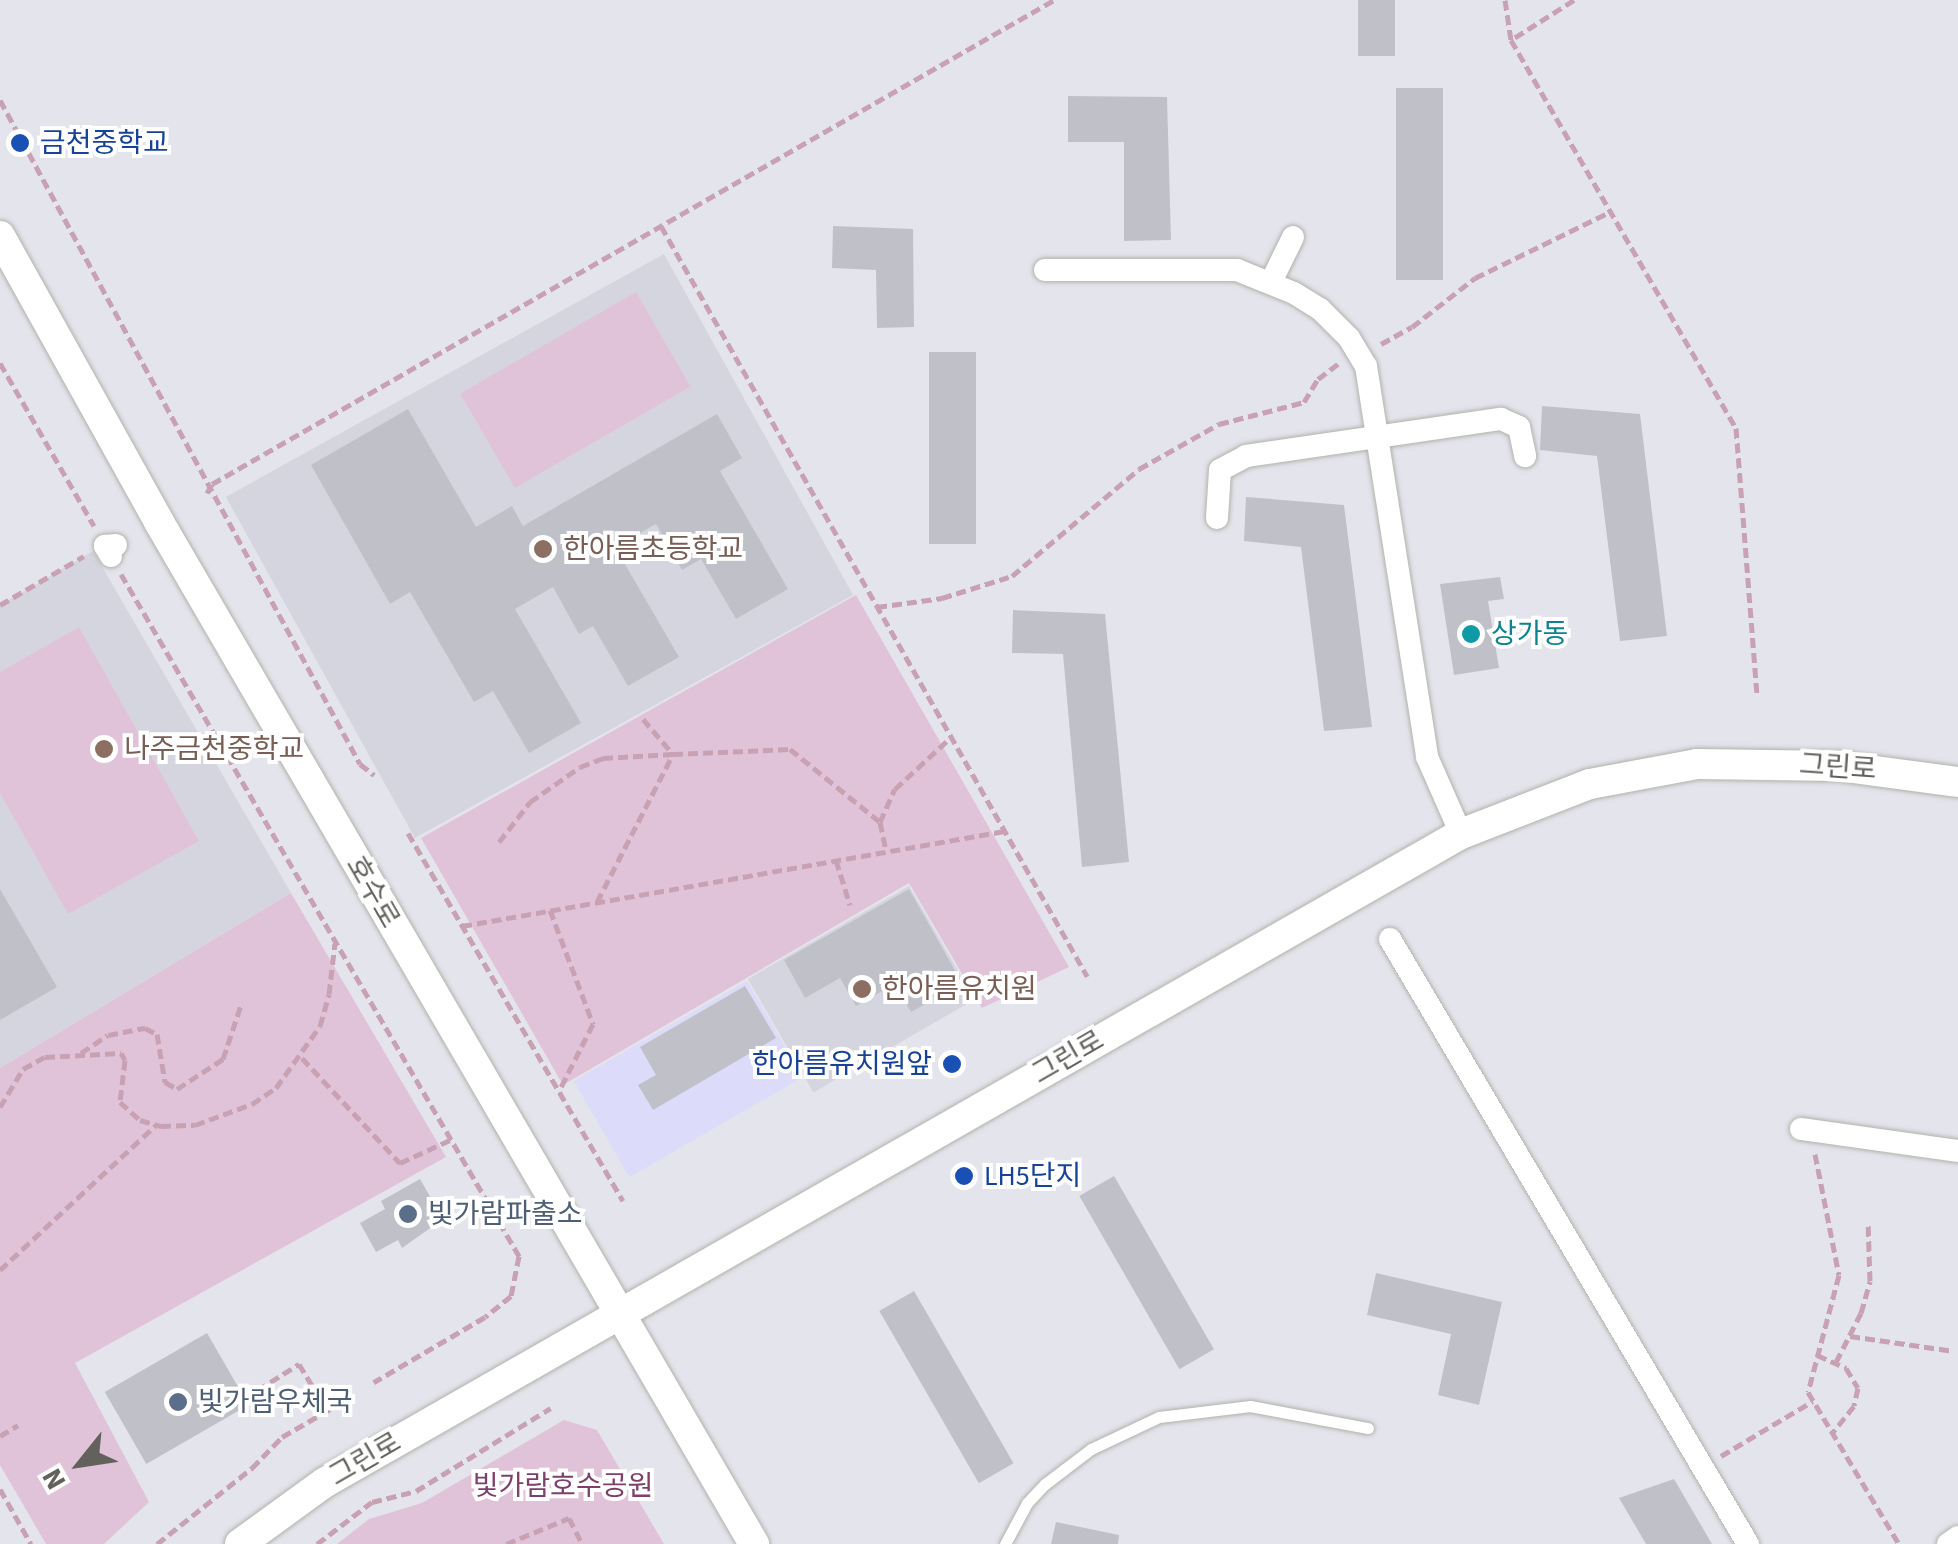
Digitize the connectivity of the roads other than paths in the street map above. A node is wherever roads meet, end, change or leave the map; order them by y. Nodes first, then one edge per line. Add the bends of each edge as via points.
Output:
1 (0, 236) edge
2 (1293, 237) dead end
3 (1045, 270) dead end
4 (1271, 282) junction
5 (1378, 436) junction
6 (1525, 456) dead end
7 (1217, 518) dead end
8 (1958, 782) edge
9 (1460, 834) junction
10 (1390, 939) dead end
11 (1807, 1130) road end
12 (1958, 1152) edge
13 (618, 1314) junction
14 (1368, 1428) dead end
15 (1958, 1538) edge
16 (240, 1544) edge
17 (754, 1544) edge
18 (1005, 1544) edge
19 (1748, 1544) edge
20 (1948, 1544) edge

1 - 13 street, 호수로
2 - 4 street
3 - 4 street via 1237,270
4 - 5 street via 1320,310 1357,352 1366,366
5 - 6 street via 1501,419 1518,427
5 - 7 street via 1246,456 1220,470
5 - 9 street via 1427,757
8 - 9 street, 그린로 via 1838,766 1697,764 1590,784
9 - 13 street, 그린로
10 - 19 street
11 - 12 street
13 - 16 street, 그린로 via 324,1483
13 - 17 street, 호수로
14 - 18 lane via 1250,1406 1159,1418 1091,1449 1057,1474 1027,1503
15 - 20 street

